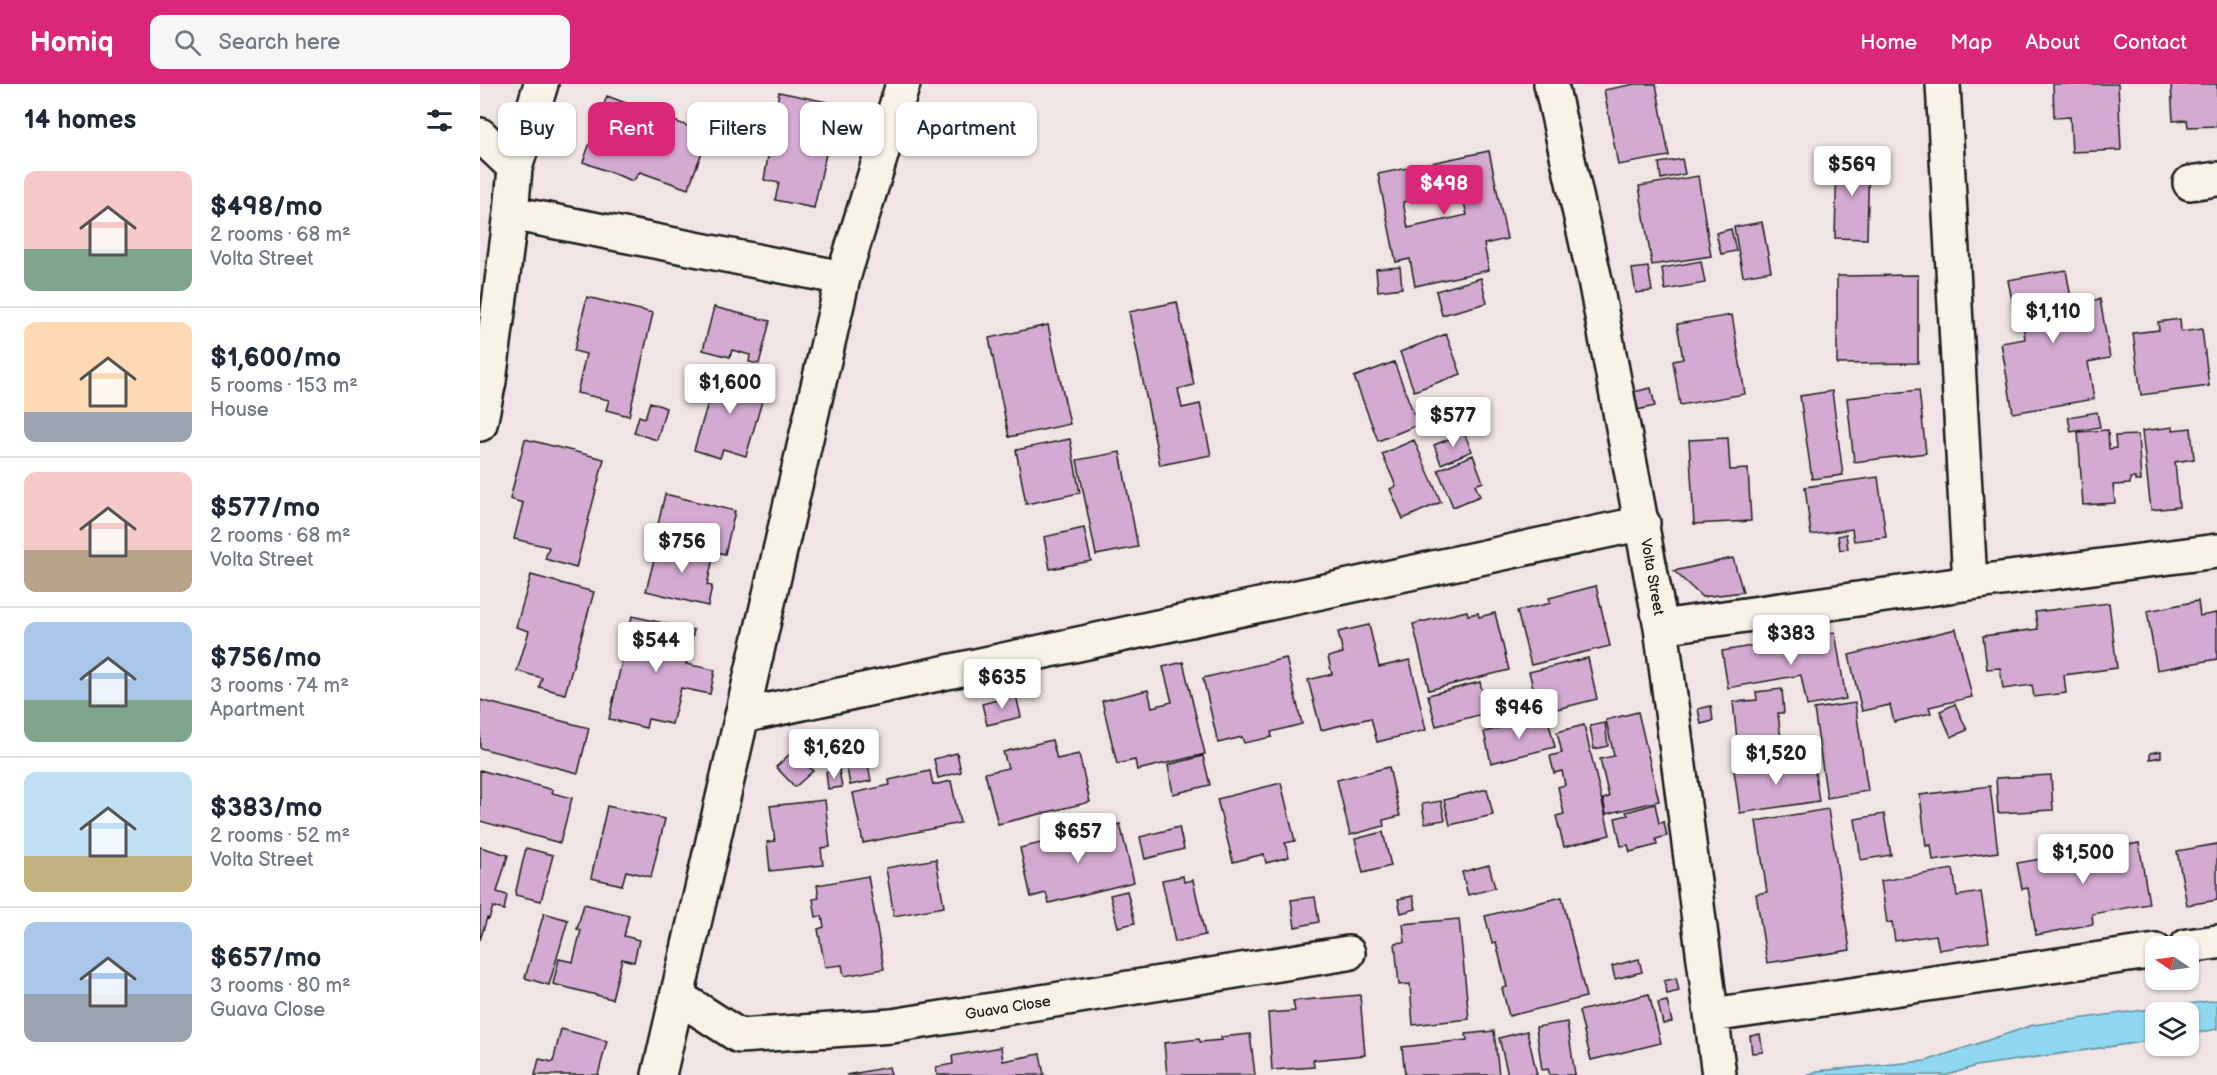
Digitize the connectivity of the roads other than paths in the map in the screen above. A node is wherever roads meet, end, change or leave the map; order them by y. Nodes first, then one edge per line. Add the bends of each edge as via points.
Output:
1 (541, 84) edge
2 (903, 84) edge
3 (1551, 84) edge
4 (1943, 84) edge
5 (480, 135) edge
6 (515, 168) junction
7 (511, 213) junction
8 (843, 278) junction
9 (480, 424) edge
10 (1643, 523) junction
11 (2217, 551) edge
12 (1970, 583) junction
13 (1661, 627) junction
14 (742, 716) junction
15 (2217, 942) edge
16 (2199, 944) edge
17 (1348, 953) dead end
18 (2145, 953) edge
19 (677, 996) junction
20 (1712, 1015) junction
21 (659, 1075) edge
22 (1719, 1075) edge

1 - 6 street
2 - 8 street
3 - 10 street, Volta Street
4 - 12 street
5 - 6 street
6 - 7 street
7 - 8 street
7 - 9 street
8 - 14 street
10 - 13 street, Volta Street
10 - 14 street
11 - 12 street
12 - 13 street
13 - 20 street, Volta Street
14 - 19 street
15 - 16 street
17 - 19 street, Guava Close via 892,1026 739,1036
18 - 20 street
19 - 21 street
20 - 22 street, Volta Street

